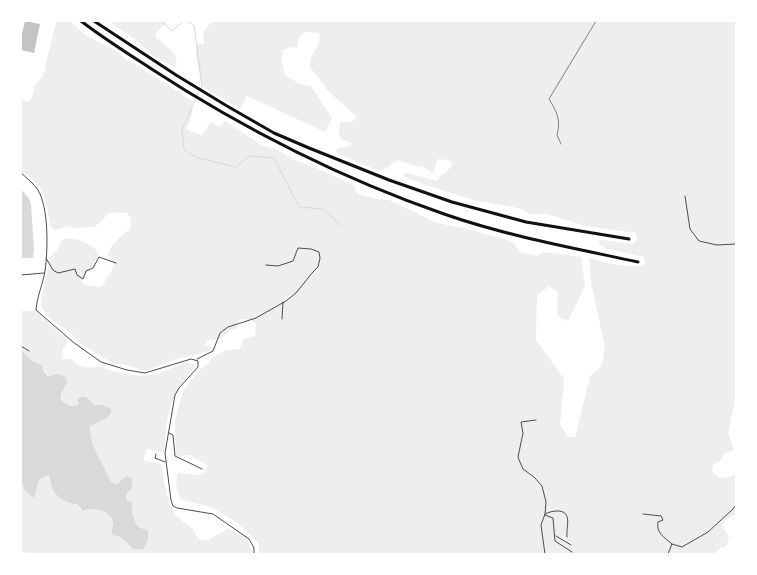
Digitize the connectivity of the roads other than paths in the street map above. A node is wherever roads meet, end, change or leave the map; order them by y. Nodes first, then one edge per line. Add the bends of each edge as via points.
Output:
1 (81, 21) edge
2 (94, 21) edge
3 (21, 173) edge
4 (685, 196) dead end
5 (629, 239) dead end
6 (736, 244) edge
7 (46, 257) junction
8 (638, 262) dead end
9 (116, 263) dead end
10 (266, 265) dead end
11 (45, 273) junction
12 (21, 275) edge
13 (283, 302) junction
14 (282, 319) dead end
15 (21, 346) edge
16 (29, 351) dead end
17 (196, 359) junction
18 (536, 420) dead end
19 (169, 432) junction
20 (156, 454) dead end
21 (166, 462) junction
22 (202, 469) dead end
23 (736, 505) edge
24 (545, 514) junction
25 (643, 514) dead end
26 (556, 536) junction
27 (567, 537) dead end
28 (672, 544) junction
29 (571, 545) dead end
30 (572, 552) dead end
31 (254, 554) edge
32 (545, 554) edge
33 (668, 554) edge

1 - 8 highway via 171,82 270,140 380,190 445,215 541,242
2 - 5 highway via 176,76 274,133 354,166 452,202 526,222
3 - 7 street via 35,186 42,199
4 - 6 street via 690,229 699,241 717,245
7 - 9 street via 58,273 75,269 83,279 99,257
7 - 11 street
10 - 13 street via 278,266 293,261 298,248 320,254 318,267 296,293
11 - 12 street
11 - 17 street via 36,310 101,362 145,373
13 - 14 street
13 - 17 street via 256,318 228,327 220,333 213,351
15 - 16 street
17 - 19 street via 198,367 175,396
18 - 24 street via 521,422 522,443 518,457 523,469 542,486
19 - 21 street
19 - 22 street via 173,435 175,456
20 - 21 street via 155,458
21 - 31 street via 173,506 213,514 249,539
23 - 28 street via 708,532 691,543 682,547
24 - 26 street via 553,518
24 - 27 street via 566,513
24 - 32 street via 541,525
25 - 28 street via 661,516 663,520 657,527
26 - 29 street
26 - 30 street via 555,541
28 - 33 street

